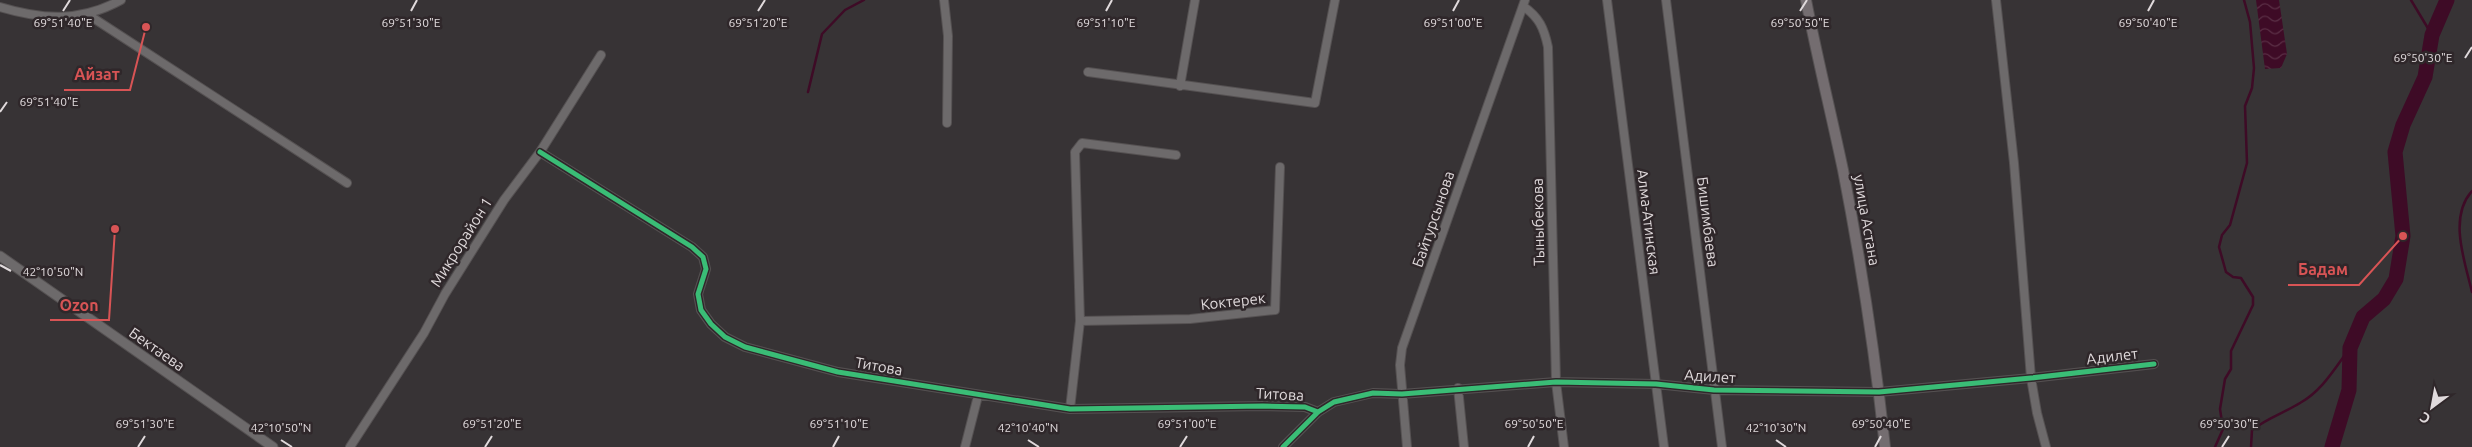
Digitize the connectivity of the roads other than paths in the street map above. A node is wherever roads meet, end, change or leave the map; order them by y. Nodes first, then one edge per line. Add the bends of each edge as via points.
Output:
1 (121, 0) edge
2 (944, 0) edge
3 (1194, 0) edge
4 (1335, 0) edge
5 (1607, 0) edge
6 (1666, 0) edge
7 (1806, 0) edge
8 (1996, 0) edge
9 (1524, 3) edge
10 (0, 7) edge
11 (87, 14) junction
12 (601, 55) dead end
13 (1088, 72) dead end
14 (1180, 86) junction
15 (947, 123) dead end
16 (540, 152) junction
17 (1176, 155) dead end
18 (1280, 167) dead end
19 (348, 183) dead end
20 (0, 256) edge
21 (1080, 321) junction
22 (2154, 364) dead end
23 (2032, 378) junction
24 (1556, 382) junction
25 (1656, 384) junction
26 (1458, 388) junction
27 (1714, 390) junction
28 (1879, 392) junction
29 (1402, 394) junction
30 (978, 396) junction
31 (1070, 410) junction
32 (1318, 412) junction
33 (273, 447) edge
34 (350, 447) edge
35 (965, 447) edge
36 (1284, 447) edge
37 (1407, 447) edge
38 (1464, 447) edge
39 (1564, 447) edge
40 (1664, 447) edge
41 (1722, 447) edge
42 (1885, 447) edge
43 (2046, 447) edge

1 - 11 street via 101,11
2 - 15 street via 948,36
3 - 14 street
4 - 14 street via 1315,103
5 - 25 street, Алма-Атинская
6 - 27 street, Бишимбаева
7 - 28 main road, улица Астана via 1843,170
8 - 23 street
9 - 24 street, Тыныбекова via 1544,28 1548,47
9 - 29 street, Байтурсынова via 1402,348
10 - 11 street via 48,16
11 - 19 street
12 - 16 street, Микрорайон 1
13 - 14 street
16 - 30 street, Титова via 703,257 706,269 698,294 701,310 730,341 838,372
16 - 34 street, Микрорайон 1 via 504,200
17 - 21 street via 1082,143 1075,152
18 - 21 street, Коктерек via 1275,310 1190,319
20 - 33 street, Бектаева
21 - 31 street
22 - 23 street, Адилет
23 - 28 street, Адилет
23 - 43 street
24 - 25 street, Адилет
24 - 26 street, Адилет
24 - 39 street, Тыныбекова
25 - 27 street, Адилет
25 - 40 street, Алма-Атинская
26 - 29 street, Адилет
26 - 38 street
27 - 28 street, Адилет
27 - 41 street, Бишимбаева
28 - 42 main road, улица Астана
29 - 32 street, Адилет via 1373,393 1353,397 1334,402
29 - 37 street, Байтурсынова
30 - 31 street, Титова
30 - 35 street
31 - 32 street, Титова via 1263,406 1305,407
32 - 36 street, Адилет

